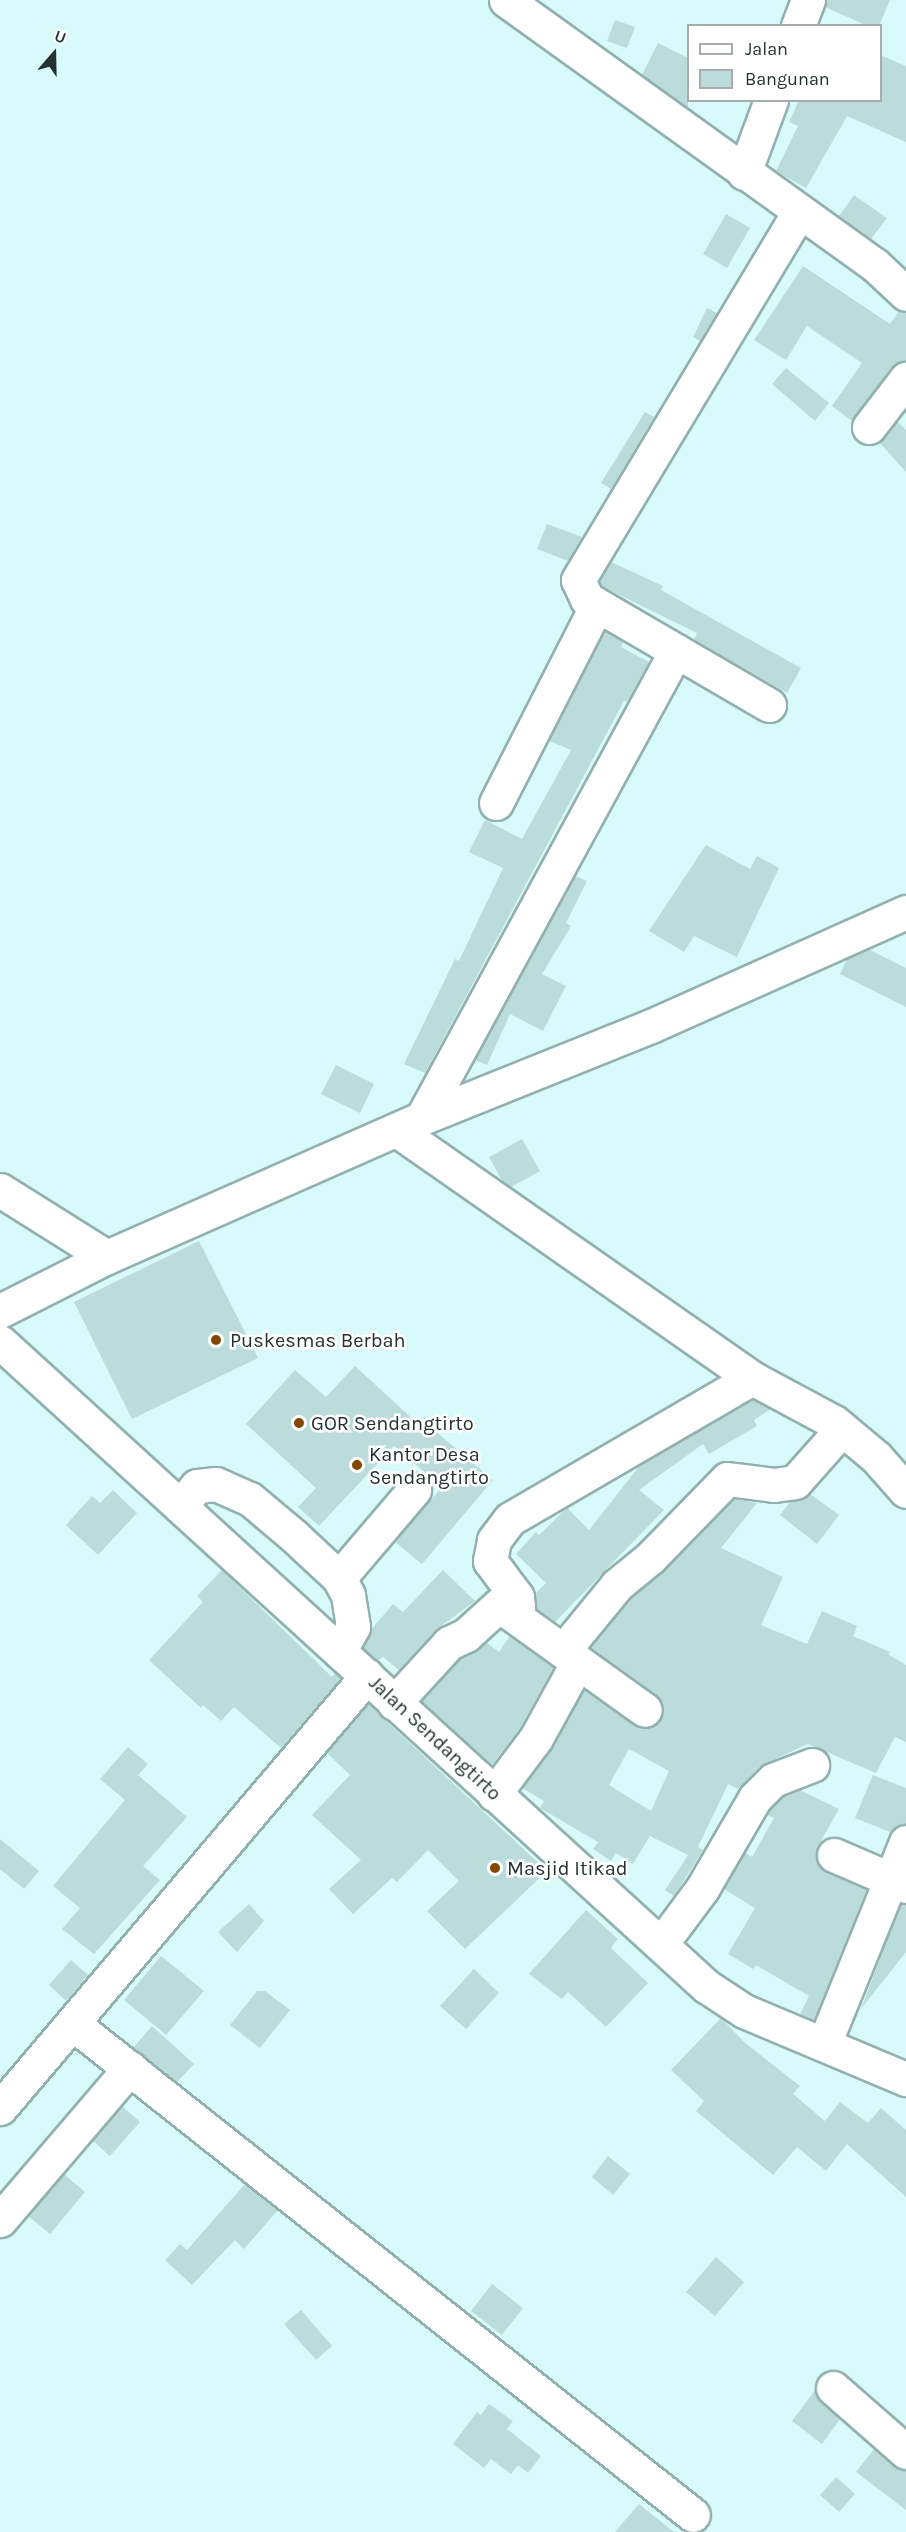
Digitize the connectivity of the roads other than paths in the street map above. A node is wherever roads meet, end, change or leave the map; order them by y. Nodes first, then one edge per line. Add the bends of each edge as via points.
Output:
1 (506, 0) edge
2 (808, 0) edge
3 (799, 24) edge
4 (770, 102) edge
5 (744, 173) junction
6 (799, 212) junction
7 (906, 294) edge
8 (906, 379) edge
9 (869, 427) dead end
10 (597, 605) junction
11 (676, 651) junction
12 (769, 705) dead end
13 (496, 803) dead end
14 (906, 912) edge
15 (410, 1125) junction
16 (0, 1190) edge
17 (107, 1257) junction
18 (0, 1311) edge
19 (0, 1342) edge
20 (752, 1378) junction
21 (842, 1429) junction
22 (414, 1490) dead end
23 (906, 1491) edge
24 (180, 1506) junction
25 (339, 1578) junction
26 (513, 1613) junction
27 (339, 1651) junction
28 (571, 1656) junction
29 (367, 1676) junction
30 (394, 1703) junction
31 (645, 1710) dead end
32 (812, 1766) dead end
33 (494, 1794) junction
34 (906, 1842) edge
35 (834, 1856) dead end
36 (898, 1883) edge
37 (661, 1944) junction
38 (72, 2023) junction
39 (824, 2044) junction
40 (130, 2068) junction
41 (906, 2079) edge
42 (0, 2108) edge
43 (0, 2220) edge
44 (833, 2388) dead end
45 (906, 2452) edge
46 (693, 2515) dead end

1 - 5 street
2 - 3 street
4 - 5 street
5 - 6 street
6 - 7 street via 875,265
6 - 10 street via 583,566 578,580 581,590
8 - 9 street
10 - 11 street
10 - 13 street
11 - 12 street
11 - 15 street
14 - 15 street via 651,1026
15 - 17 street
15 - 20 street
16 - 17 street
17 - 18 street
19 - 24 street, Jalan Sendangtirto
20 - 21 street
20 - 26 street via 510,1519 494,1540 490,1561 517,1597 518,1607
21 - 23 street via 876,1457
21 - 28 street via 795,1482 774,1485 727,1479 650,1558 616,1585
22 - 25 street
24 - 25 street via 197,1486 216,1484 250,1499
24 - 27 street, Jalan Sendangtirto
25 - 27 street via 348,1595 353,1627
26 - 28 street
26 - 30 street via 499,1605 494,1607 466,1635 449,1643
27 - 29 street, Jalan Sendangtirto
28 - 31 street
28 - 33 street via 536,1738
29 - 30 street, Jalan Sendangtirto
29 - 38 street
30 - 33 street, Jalan Sendangtirto
32 - 37 street via 773,1780 755,1798 702,1889
33 - 37 street, Jalan Sendangtirto
34 - 36 street
35 - 36 street
36 - 39 street
37 - 39 street, Jalan Sendangtirto via 706,1986 744,2011
38 - 40 street
38 - 42 street
39 - 41 street, Jalan Sendangtirto
40 - 43 street
40 - 46 street
44 - 45 street

